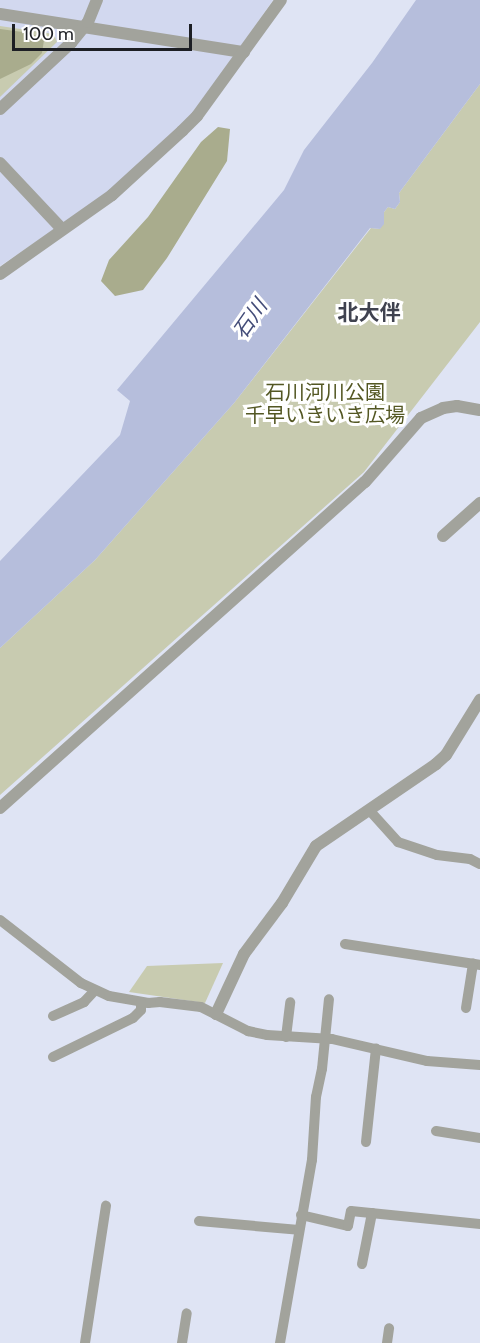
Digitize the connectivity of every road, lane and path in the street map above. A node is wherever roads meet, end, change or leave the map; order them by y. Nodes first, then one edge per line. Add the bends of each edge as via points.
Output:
1 (96, 0) edge
2 (280, 0) edge
3 (0, 14) edge
4 (84, 27) junction
5 (244, 52) junction
6 (0, 109) edge
7 (0, 163) edge
8 (62, 230) junction
9 (0, 274) edge
10 (480, 410) edge
11 (480, 503) edge
12 (443, 536) dead end
13 (480, 700) edge
14 (0, 808) edge
15 (370, 811) junction
16 (480, 864) edge
17 (0, 920) edge
18 (345, 944) dead end
19 (477, 964) edge
20 (95, 990) junction
21 (329, 999) dead end
22 (141, 1002) junction
23 (290, 1002) dead end
24 (466, 1008) dead end
25 (216, 1014) junction
26 (53, 1016) dead end
27 (286, 1037) junction
28 (325, 1038) junction
29 (376, 1049) junction
30 (52, 1057) dead end
31 (480, 1065) edge
32 (436, 1131) dead end
33 (480, 1138) edge
34 (366, 1143) dead end
35 (106, 1206) dead end
36 (372, 1213) junction
37 (301, 1215) junction
38 (199, 1221) dead end
39 (480, 1224) edge
40 (299, 1230) junction
41 (362, 1264) dead end
42 (187, 1313) dead end
43 (389, 1328) dead end
44 (85, 1343) edge
45 (182, 1343) edge
46 (280, 1343) edge
47 (387, 1343) edge

1 - 4 street
2 - 5 street
3 - 4 street
4 - 5 street
4 - 6 street
5 - 8 street via 182,131 111,195
7 - 8 street
8 - 9 street
10 - 14 street via 457,406 422,418 365,482
11 - 12 street
13 - 15 street via 441,759
15 - 16 street via 398,842
15 - 25 street via 316,846 282,903 243,954
17 - 20 street
18 - 19 street
19 - 24 street
20 - 22 street
20 - 26 street via 84,1002
21 - 28 street
22 - 25 street via 189,1005
22 - 30 street via 141,1010 133,1018
23 - 27 street
25 - 27 street via 248,1031
27 - 28 street
28 - 29 street
28 - 37 street via 312,1161
29 - 31 street via 427,1061
29 - 34 street
32 - 33 street
35 - 44 street
36 - 37 street via 351,1211 348,1226
36 - 39 street
36 - 41 street
37 - 40 street
38 - 40 street
40 - 46 street
42 - 45 street
43 - 47 street

